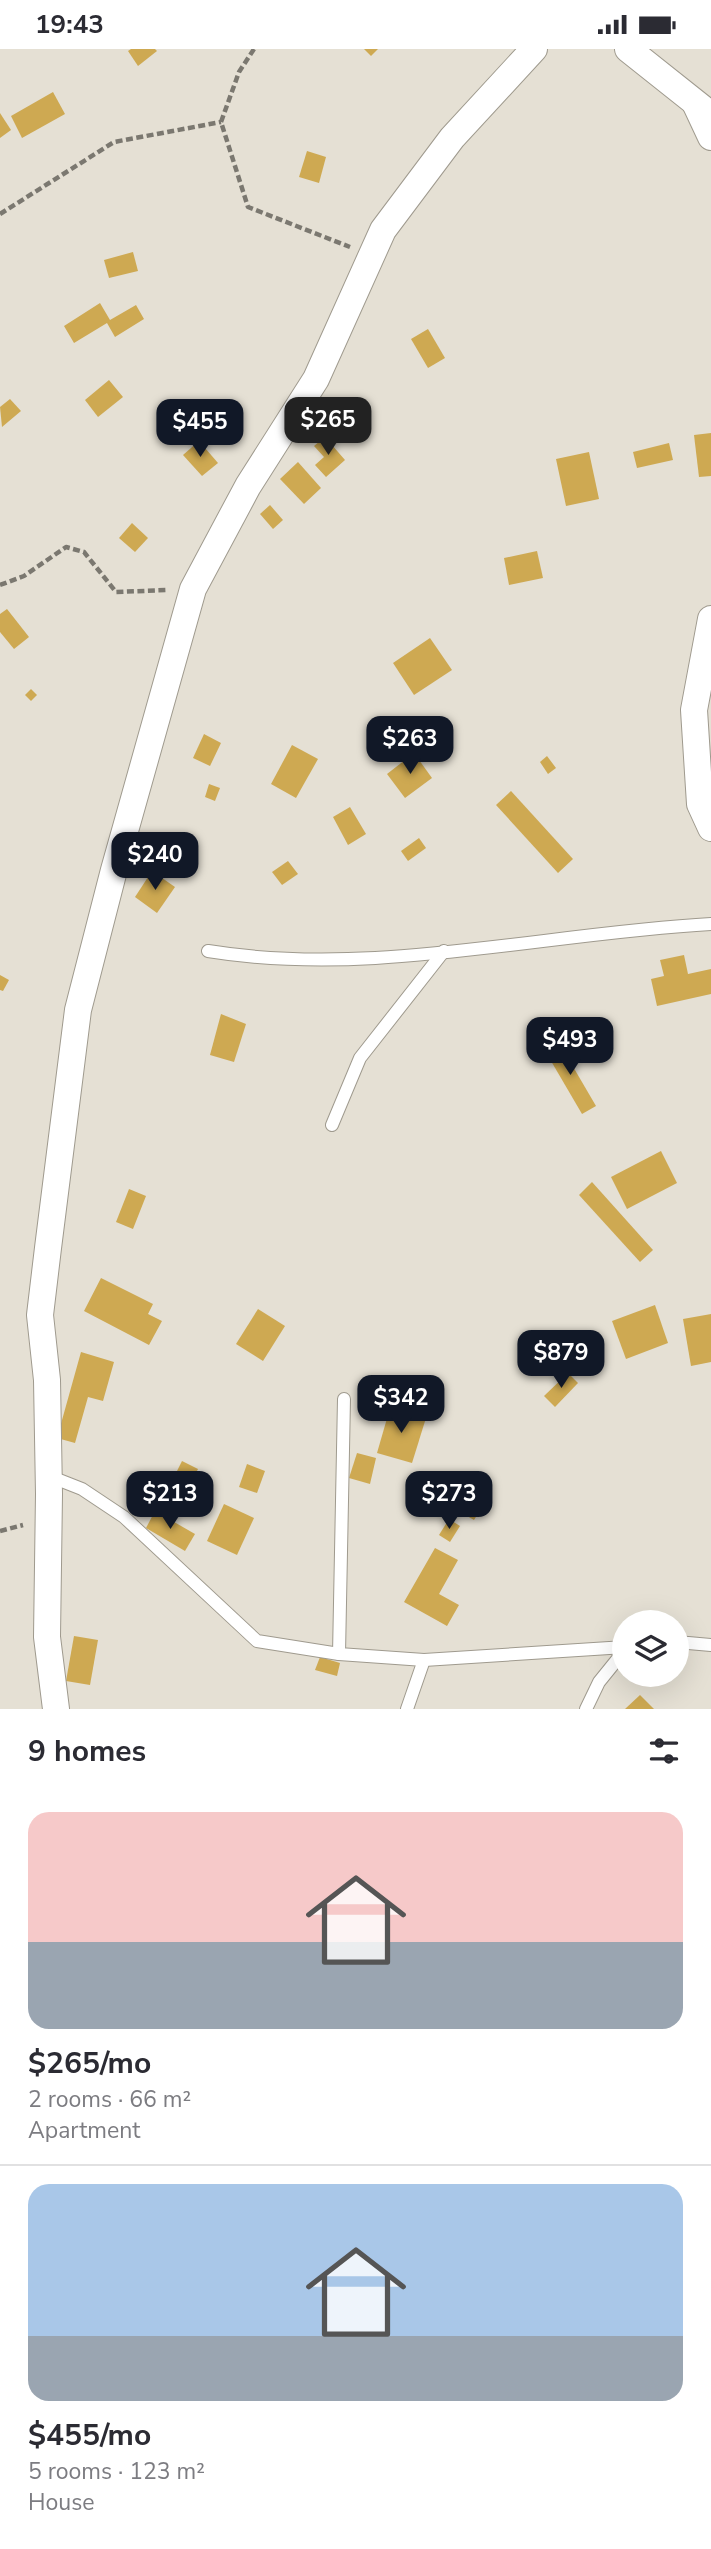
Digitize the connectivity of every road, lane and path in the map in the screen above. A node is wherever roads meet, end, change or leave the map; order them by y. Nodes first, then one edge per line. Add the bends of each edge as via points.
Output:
1 (254, 49) edge
2 (534, 49) edge
3 (628, 49) edge
4 (704, 110) edge
5 (221, 122) junction
6 (711, 137) edge
7 (0, 214) edge
8 (372, 256) junction
9 (0, 585) edge
10 (193, 589) junction
11 (711, 619) edge
12 (711, 828) edge
13 (711, 924) edge
14 (208, 951) dead end
15 (444, 951) junction
16 (332, 1125) dead end
17 (344, 1399) dead end
18 (49, 1476) junction
19 (689, 1643) edge
20 (711, 1646) edge
21 (612, 1648) edge
22 (339, 1654) junction
23 (424, 1660) junction
24 (612, 1665) edge
25 (55, 1709) edge
26 (407, 1709) edge
27 (586, 1709) edge

1 - 5 path via 239,72
2 - 8 street via 452,138 383,230
3 - 4 street
4 - 6 street
5 - 7 path via 114,142
5 - 8 path via 248,207
8 - 10 street via 316,379 248,486
9 - 10 path via 24,576 66,547 84,552 116,592
10 - 18 street via 78,1010 40,1315
11 - 12 street via 694,710 700,804
13 - 15 lane
14 - 15 lane via 253,959 291,959
15 - 16 lane via 360,1058
17 - 22 lane
18 - 22 lane via 82,1489 124,1517 257,1641
18 - 25 street via 47,1637
19 - 20 lane
21 - 23 lane
22 - 23 lane
23 - 26 lane
24 - 27 lane

